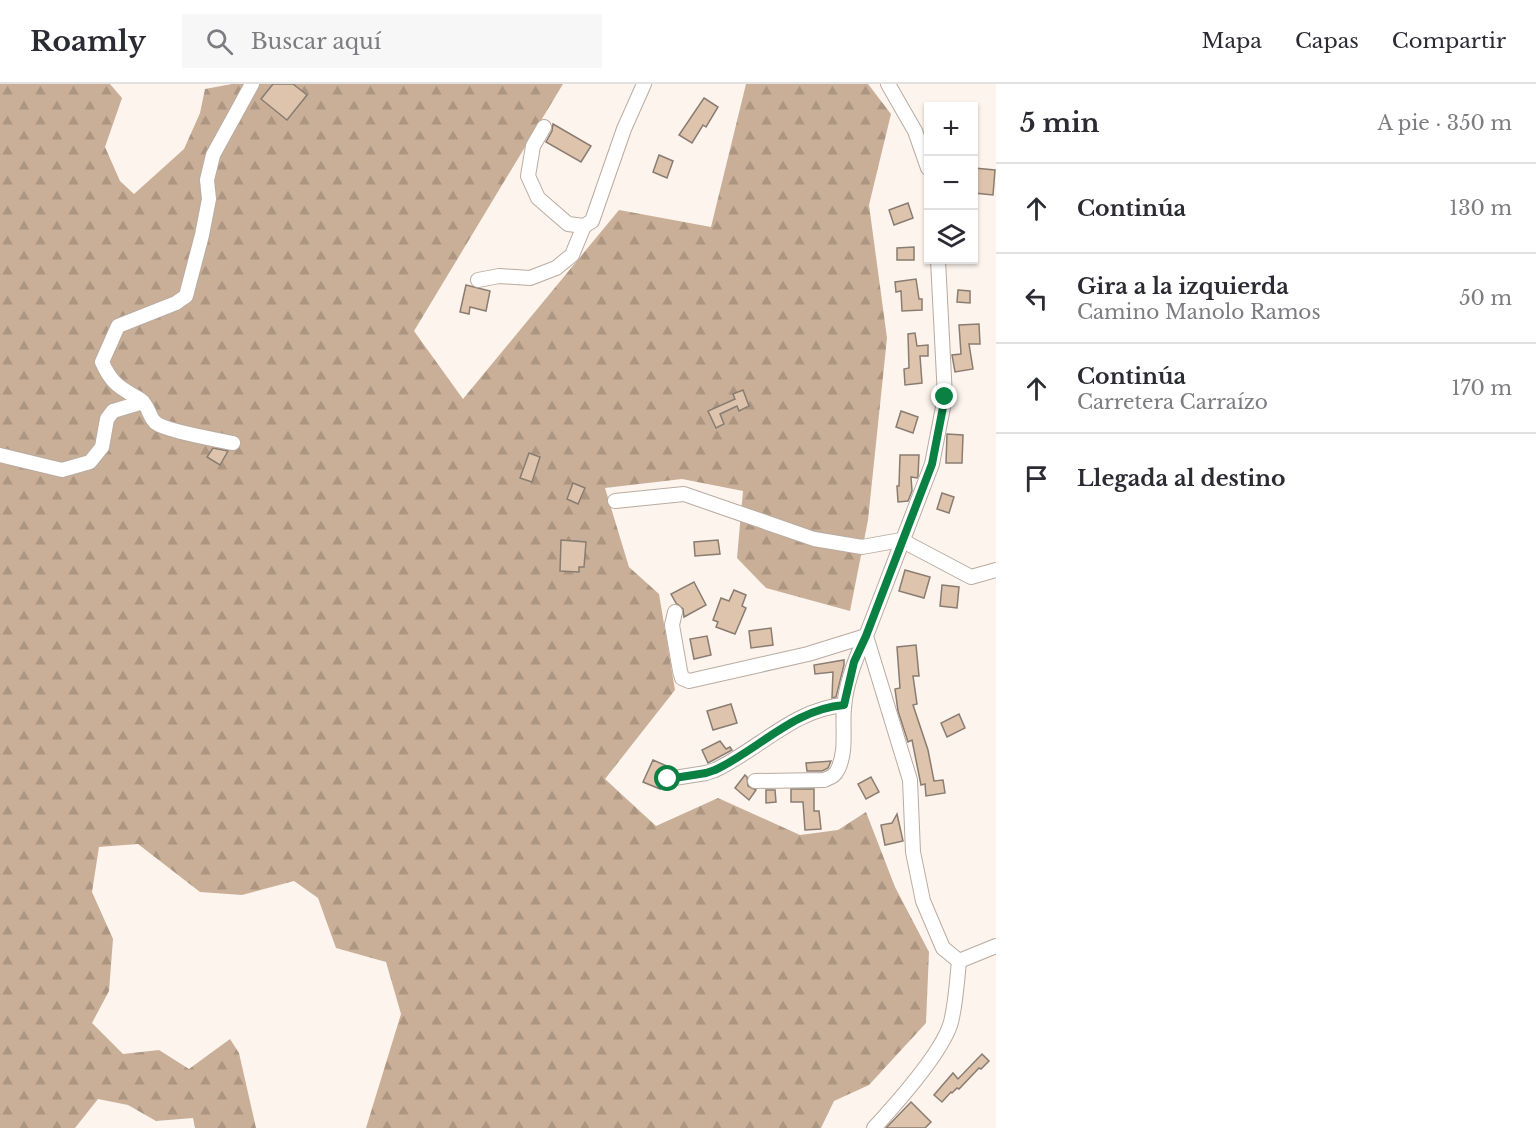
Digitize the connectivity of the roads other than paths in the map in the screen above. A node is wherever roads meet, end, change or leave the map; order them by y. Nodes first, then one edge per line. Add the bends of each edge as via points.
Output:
1 (252, 84) edge
2 (644, 84) edge
3 (888, 84) edge
4 (544, 127) dead end
5 (924, 157) edge
6 (585, 226) junction
7 (938, 264) edge
8 (478, 280) dead end
9 (143, 402) junction
10 (233, 443) dead end
11 (0, 455) edge
12 (615, 501) dead end
13 (901, 540) junction
14 (996, 570) edge
15 (675, 612) dead end
16 (866, 636) junction
17 (844, 705) junction
18 (668, 779) dead end
19 (755, 781) dead end
20 (996, 946) edge
21 (959, 961) junction
22 (874, 1128) edge

1 - 9 street via 213,155 204,226 186,296 118,326 102,362 118,387
2 - 6 street via 592,221
3 - 5 street via 915,131
4 - 6 street via 533,146 528,177 538,198 568,224
6 - 8 street via 572,255 556,268 530,278 499,276
7 - 13 street via 945,397 932,464
9 - 10 street via 155,423
9 - 11 street via 113,411 107,418 102,447 90,462 62,470
12 - 13 street via 684,494 813,540 862,547
13 - 14 street via 971,577
13 - 16 street
15 - 16 street via 672,625 680,671 682,678 689,681 808,654
16 - 17 street via 854,662
16 - 21 street via 910,780 913,852 923,901 943,948
17 - 18 street via 830,706 789,724 715,770
17 - 19 street via 841,757 834,776 824,780
20 - 21 street
21 - 22 street via 951,1024 941,1044

